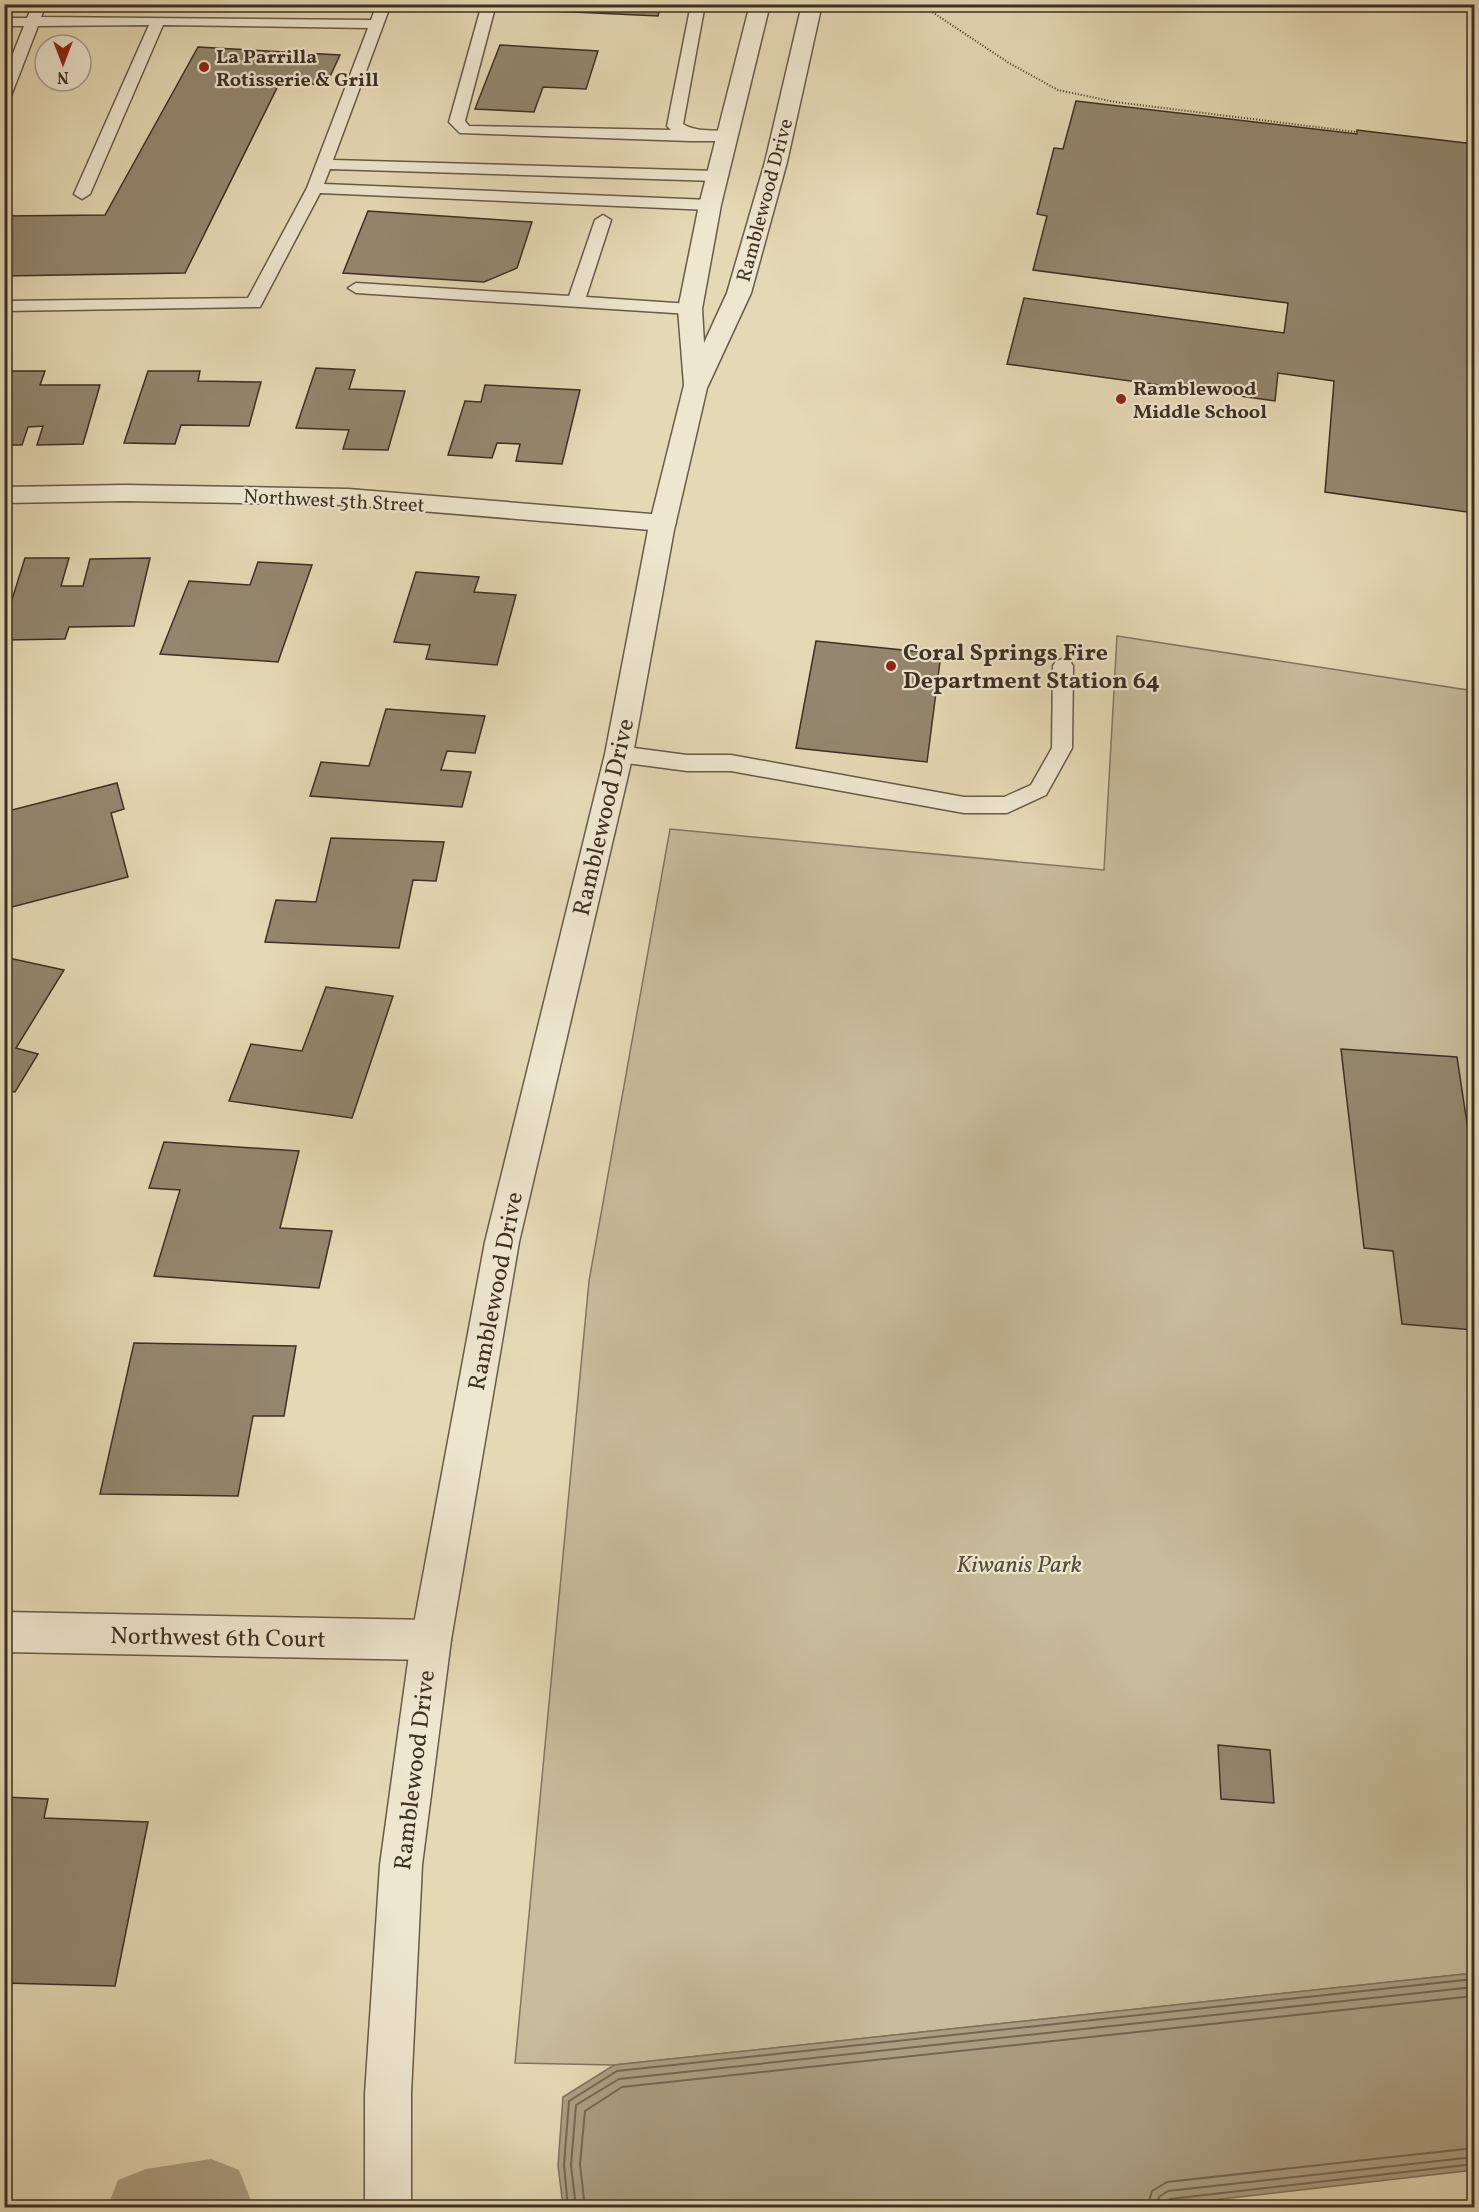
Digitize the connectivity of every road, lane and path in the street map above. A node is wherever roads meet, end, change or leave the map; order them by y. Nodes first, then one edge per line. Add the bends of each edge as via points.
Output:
1 (40, 4) edge
2 (384, 4) edge
3 (489, 4) edge
4 (698, 4) edge
5 (760, 4) edge
6 (812, 4) edge
7 (920, 4) edge
8 (1461, 4) edge
9 (1474, 6) edge
10 (33, 21) junction
11 (158, 21) junction
12 (4, 22) edge
13 (378, 24) junction
14 (4, 96) edge
15 (1357, 132) dead end
16 (690, 136) junction
17 (727, 136) junction
18 (324, 164) junction
19 (717, 176) junction
20 (315, 188) junction
21 (81, 194) dead end
22 (710, 205) junction
23 (603, 220) dead end
24 (356, 288) dead end
25 (576, 301) junction
26 (4, 306) edge
27 (690, 309) junction
28 (695, 388) junction
29 (4, 495) edge
30 (663, 523) junction
31 (1063, 666) dead end
32 (619, 754) junction
33 (4, 1632) edge
34 (431, 1640) junction
35 (388, 2208) edge

1 - 10 lane
2 - 13 lane
3 - 16 lane via 457,122 465,130
4 - 16 lane via 675,126
5 - 17 street, Ramblewood Drive
6 - 28 street, Ramblewood Drive via 776,162 739,293
7 - 15 path via 1009,63 1058,90 1115,102
8 - 9 main road
10 - 11 lane
10 - 12 lane
10 - 14 lane
11 - 13 lane
11 - 21 lane
13 - 18 lane
16 - 17 lane
17 - 19 street, Ramblewood Drive
18 - 19 lane
18 - 20 lane
19 - 22 street, Ramblewood Drive
20 - 22 lane
20 - 26 lane via 254,303
22 - 27 street, Ramblewood Drive
23 - 25 lane
24 - 25 lane
25 - 27 lane
27 - 28 street, Ramblewood Drive
28 - 30 street, Ramblewood Drive
29 - 30 street, Northwest 5th Street via 348,497
30 - 32 street, Ramblewood Drive
31 - 32 lane via 1062,748 1039,790 1007,805 964,805 731,763 687,763
32 - 34 street, Ramblewood Drive via 502,1242
33 - 34 street, Northwest 6th Court
34 - 35 street, Ramblewood Drive via 401,1865 388,2094

